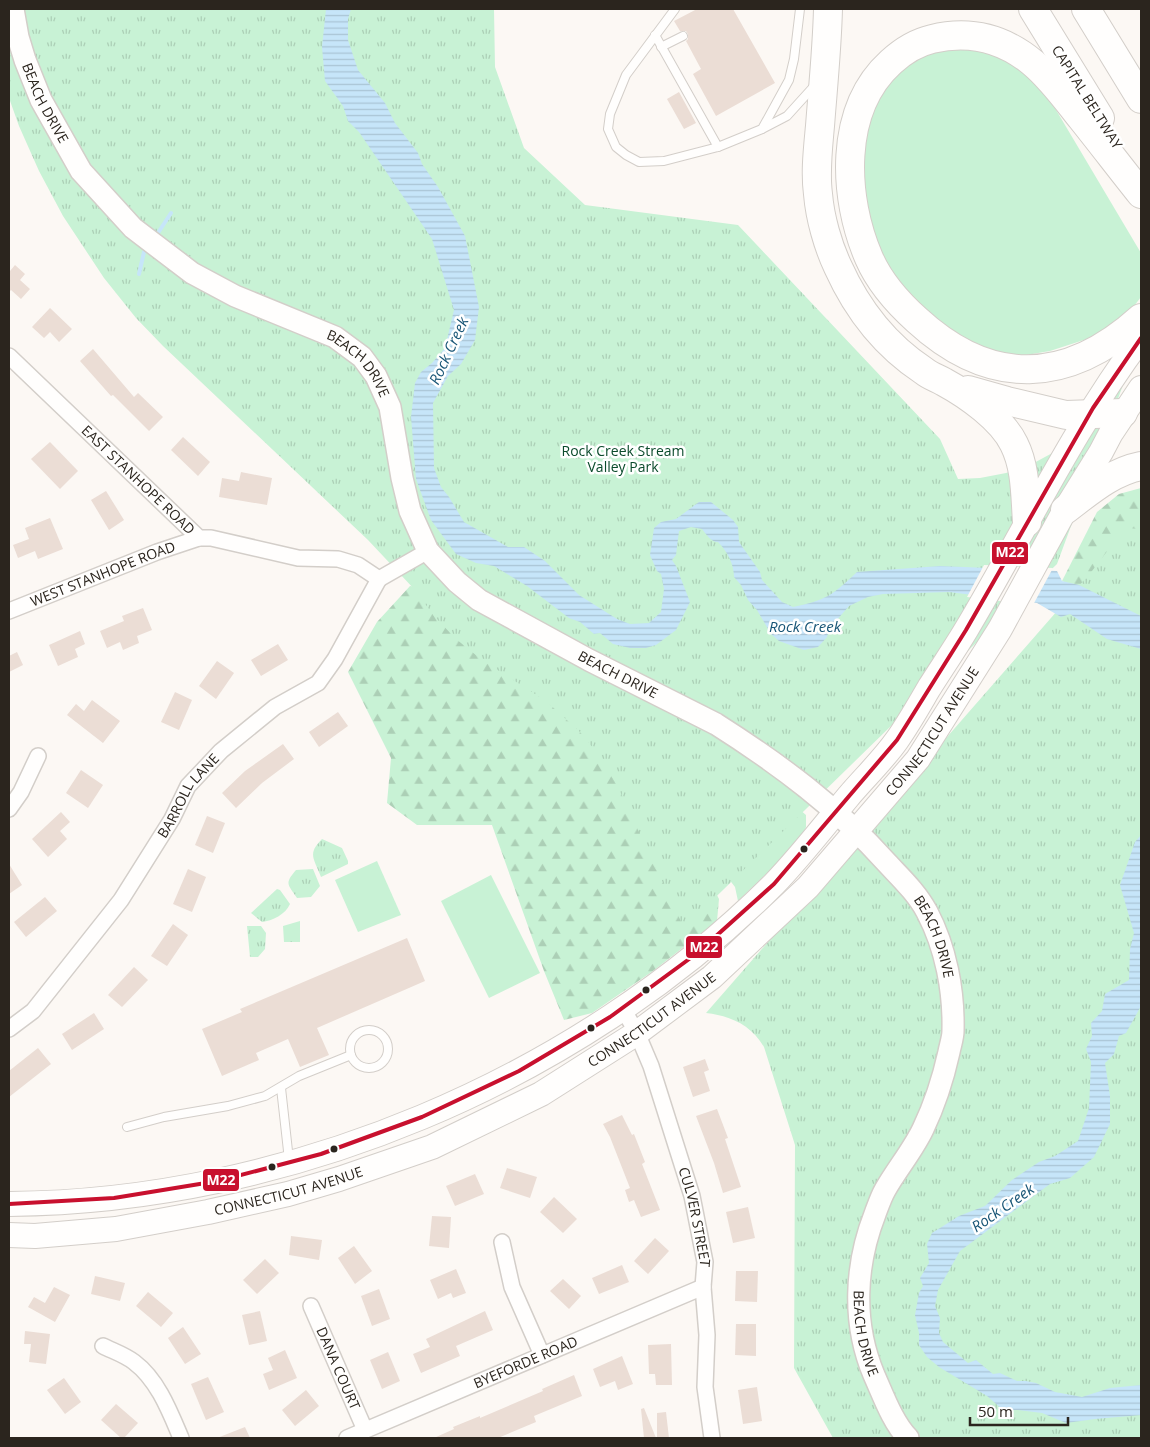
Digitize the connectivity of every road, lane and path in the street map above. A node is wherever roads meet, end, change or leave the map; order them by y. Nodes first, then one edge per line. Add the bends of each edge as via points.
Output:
1 (13, 9) edge
2 (675, 9) edge
3 (800, 9) edge
4 (828, 9) edge
5 (1033, 9) edge
6 (1086, 9) edge
7 (655, 36) junction
8 (683, 36) dead end
9 (661, 47) junction
10 (824, 75) junction
11 (1141, 99) edge
12 (762, 129) junction
13 (718, 147) junction
14 (1141, 184) edge
15 (1141, 194) edge
16 (1141, 318) edge
17 (1141, 338) edge
18 (9, 356) edge
19 (945, 383) junction
20 (1141, 388) edge
21 (1123, 412) junction
22 (1088, 416) junction
23 (1141, 466) edge
24 (1065, 510) junction
25 (1021, 531) junction
26 (199, 538) junction
27 (428, 551) junction
28 (379, 579) junction
29 (9, 611) edge
30 (38, 756) dead end
31 (9, 809) edge
32 (836, 811) junction
33 (857, 831) junction
34 (622, 1009) junction
35 (9, 1029) edge
36 (637, 1033) junction
37 (351, 1055) junction
38 (280, 1088) junction
39 (127, 1127) dead end
40 (288, 1164) junction
41 (295, 1192) junction
42 (9, 1204) edge
43 (9, 1235) edge
44 (502, 1242) dead end
45 (704, 1287) junction
46 (311, 1306) dead end
47 (103, 1346) dead end
48 (542, 1356) junction
49 (365, 1430) junction
50 (181, 1438) edge
51 (346, 1438) edge
52 (712, 1438) edge
53 (908, 1438) edge

1 - 27 street, BEACH DRIVE via 25,60 41,100 81,171 134,228 192,273 235,296 336,337 362,357 376,376 390,407 410,511
2 - 7 lane
3 - 12 lane via 789,80
4 - 10 highway
5 - 14 highway, CAPITAL BELTWAY
6 - 11 highway
7 - 9 lane
7 - 13 lane via 626,75 610,114 608,129 616,146 639,162 664,161
8 - 9 lane
9 - 13 lane
10 - 12 lane via 787,116
10 - 19 highway via 818,194 825,230 838,267 876,329 924,372
12 - 13 lane
15 - 16 highway via 1052,80 1012,48 989,39 969,34 920,42 883,69 867,90 857,116 850,172 852,203 870,260 904,308 951,348 978,361 1007,368 1063,365 1088,356
17 - 22 main road, CONNECTICUT AVENUE
18 - 26 street, EAST STANHOPE ROAD
19 - 22 highway via 1066,416
19 - 25 highway via 992,415 1013,442 1025,481
20 - 21 main road, CONNECTICUT AVENUE
21 - 22 highway
21 - 24 main road, CONNECTICUT AVENUE
22 - 25 main road, CONNECTICUT AVENUE
23 - 24 highway via 1120,472
24 - 33 main road, CONNECTICUT AVENUE via 1000,629 918,759
25 - 32 main road, CONNECTICUT AVENUE via 966,630 896,742
26 - 28 street, EAST STANHOPE ROAD via 298,558 338,558 358,565
26 - 29 street, WEST STANHOPE ROAD
27 - 28 street
27 - 32 street, BEACH DRIVE via 456,582 479,600 716,724
28 - 35 street, BARROLL LANE via 335,659 318,683 275,707 220,751 188,786 172,819 121,900 33,1010
30 - 31 street
32 - 33 street, BEACH DRIVE
32 - 34 main road, CONNECTICUT AVENUE via 775,882 746,909 646,993
33 - 36 main road, CONNECTICUT AVENUE via 808,887 758,935 712,977
33 - 53 street, BEACH DRIVE via 911,888 926,910 938,934 951,985 953,1033 942,1083 922,1130 884,1192 866,1236 861,1265 858,1308 869,1363 886,1402
34 - 36 street, CULVER STREET
34 - 40 main road, CONNECTICUT AVENUE via 519,1071 442,1109
36 - 41 main road, CONNECTICUT AVENUE via 541,1094 432,1147
36 - 45 street, CULVER STREET via 651,1066 692,1196 705,1262
37 - 37 lane via 364,1067 376,1066 385,1058 387,1047 382,1036 367,1030 353,1039
37 - 38 lane via 299,1076
38 - 39 lane via 265,1096 228,1106
38 - 40 lane
40 - 41 main road
40 - 42 main road, CONNECTICUT AVENUE via 172,1190 87,1201
41 - 43 main road, CONNECTICUT AVENUE via 116,1229
44 - 48 street via 512,1287
45 - 48 street, BYEFORDE ROAD
45 - 52 street, CULVER STREET via 707,1335 705,1387
46 - 49 street, DANA COURT
47 - 50 street via 134,1361 151,1378
48 - 49 street, BYEFORDE ROAD
49 - 51 street, BYEFORDE ROAD

